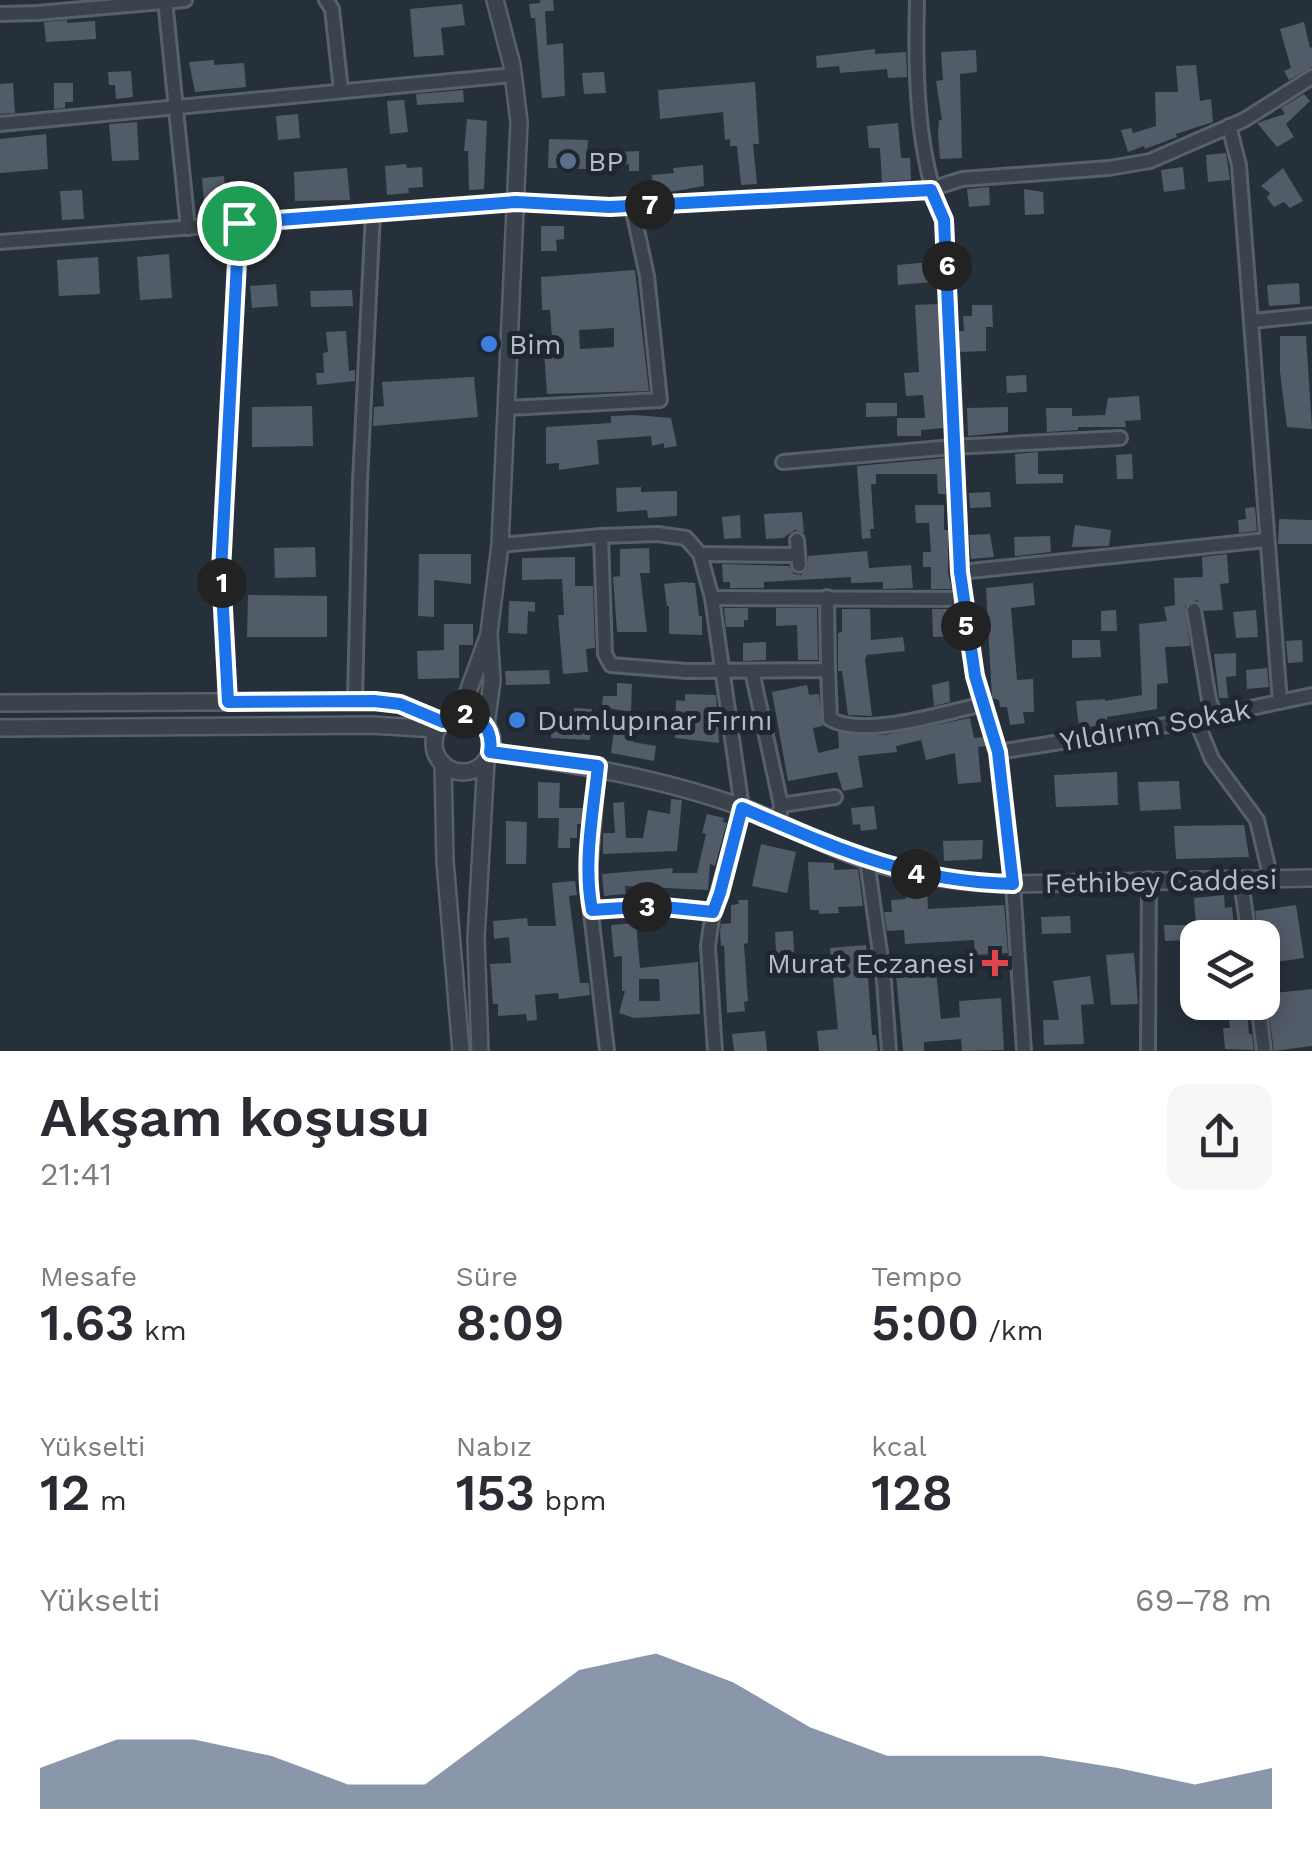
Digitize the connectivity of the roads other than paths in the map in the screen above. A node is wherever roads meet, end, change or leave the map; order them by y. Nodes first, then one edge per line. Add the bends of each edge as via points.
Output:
1 (186, 0) edge
2 (326, 0) edge
3 (495, 0) edge
4 (918, 0) edge
5 (165, 1) edge
6 (0, 14) edge
7 (513, 75) junction
8 (1312, 77) edge
9 (341, 90) junction
10 (176, 108) junction
11 (0, 124) edge
12 (1229, 126) junction
13 (931, 190) junction
14 (516, 202) junction
15 (632, 206) junction
16 (373, 212) junction
17 (239, 223) junction
18 (188, 228) junction
19 (0, 242) edge
20 (1312, 315) edge
21 (1252, 321) junction
22 (507, 408) junction
23 (1120, 438) dead end
24 (953, 447) junction
25 (783, 462) dead end
26 (601, 536) junction
27 (797, 540) dead end
28 (1266, 540) junction
29 (500, 545) junction
30 (700, 554) junction
31 (960, 572) junction
32 (826, 597) junction
33 (712, 598) junction
34 (962, 599) junction
35 (1194, 610) dead end
36 (489, 633) junction
37 (828, 670) junction
38 (721, 671) junction
39 (752, 671) junction
40 (1312, 696) edge
41 (355, 701) junction
42 (0, 702) edge
43 (228, 702) junction
44 (1280, 702) junction
45 (984, 704) junction
46 (460, 714) junction
47 (1215, 716) junction
48 (1196, 720) junction
49 (440, 725) junction
50 (486, 725) junction
51 (0, 728) edge
52 (998, 752) junction
53 (488, 756) junction
54 (443, 764) junction
55 (598, 766) junction
56 (834, 797) dead end
57 (780, 804) junction
58 (742, 808) junction
59 (778, 823) junction
60 (867, 860) junction
61 (1271, 878) junction
62 (1312, 878) edge
63 (1149, 879) junction
64 (1241, 881) junction
65 (1013, 884) junction
66 (592, 910) junction
67 (713, 912) junction
68 (1246, 920) edge
69 (1260, 1020) edge
70 (460, 1051) edge
71 (480, 1051) edge
72 (607, 1051) edge
73 (715, 1051) edge
74 (889, 1051) edge
75 (1024, 1051) edge
76 (1148, 1051) edge
77 (1264, 1051) edge

1 - 5 street
2 - 9 street
3 - 7 street
4 - 13 street
5 - 6 street
5 - 10 street
7 - 9 street
7 - 14 street
8 - 12 street
9 - 10 street
10 - 11 street
10 - 18 street
12 - 13 street via 1150,161 962,179
12 - 21 street via 1239,165
13 - 15 street
13 - 24 street via 944,220
14 - 15 street
14 - 16 street
14 - 22 street
15 - 22 street via 660,400
16 - 17 street
16 - 41 street
17 - 18 street
17 - 43 street via 221,571
18 - 19 street
20 - 21 street
21 - 28 street
22 - 29 street
23 - 24 street
24 - 25 street
24 - 31 street
26 - 29 street
26 - 30 street via 686,538
26 - 38 street via 605,654 611,665
27 - 30 street via 798,560
28 - 31 street
28 - 44 street
29 - 36 street
30 - 33 street
31 - 34 street
32 - 33 street
32 - 34 street
32 - 37 street
33 - 38 street
34 - 45 street
35 - 47 street
36 - 46 street
36 - 50 street
37 - 39 street
37 - 45 street via 830,719 842,726 894,724
38 - 39 street
38 - 58 street
39 - 57 street
40 - 44 street, Yıldırım Sokak
41 - 43 street
41 - 49 street via 400,704
42 - 43 street
44 - 47 street, Yıldırım Sokak
45 - 52 street
46 - 49 street
46 - 50 street
47 - 48 street, Yıldırım Sokak
48 - 52 street, Yıldırım Sokak
48 - 61 street via 1212,759 1257,820
49 - 51 street
49 - 54 street via 434,748
50 - 53 street
52 - 65 street
53 - 54 street via 470,771
53 - 55 street, Fethibey Caddesi
53 - 71 street via 476,939
54 - 70 street
55 - 58 street, Fethibey Caddesi
55 - 66 street via 589,849
56 - 57 street
57 - 59 street
58 - 59 street, Fethibey Caddesi
58 - 67 street
59 - 60 street, Fethibey Caddesi
60 - 65 street, Fethibey Caddesi via 926,876
60 - 74 street
61 - 62 street, Fethibey Caddesi
61 - 64 street, Fethibey Caddesi
63 - 64 street, Fethibey Caddesi
63 - 65 street, Fethibey Caddesi
63 - 76 street
64 - 68 street
65 - 75 street
66 - 67 street via 654,906
66 - 72 street
67 - 73 street via 708,946
69 - 77 street

